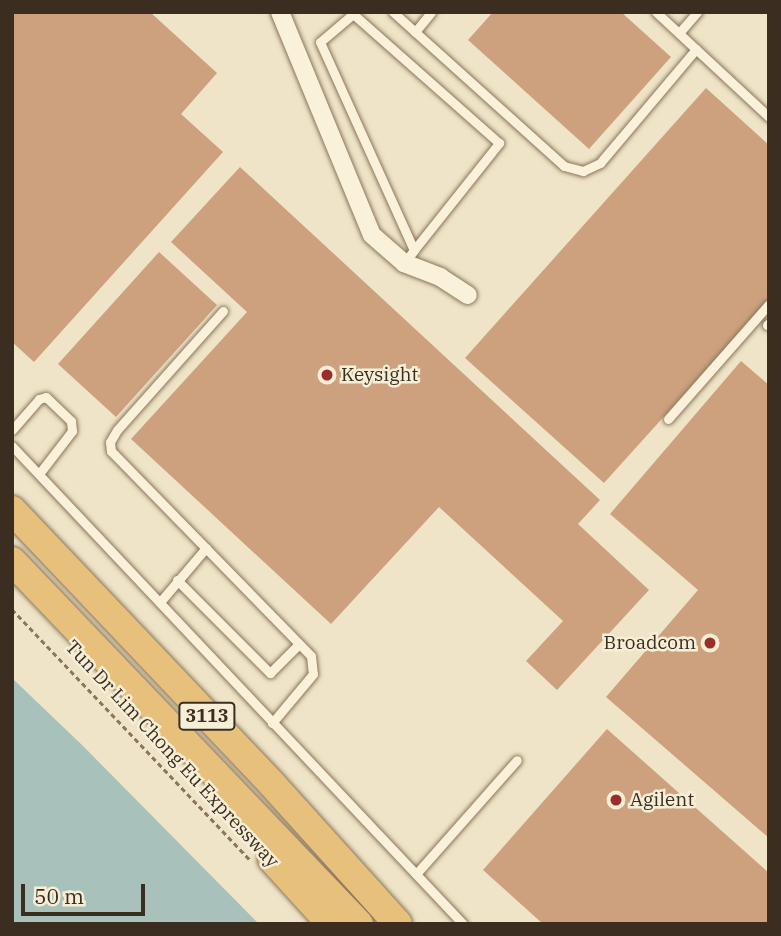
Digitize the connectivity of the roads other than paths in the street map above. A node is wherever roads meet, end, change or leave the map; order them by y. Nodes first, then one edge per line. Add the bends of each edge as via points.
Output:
1 (280, 12) edge
2 (393, 12) edge
3 (431, 12) edge
4 (656, 12) edge
5 (697, 12) edge
6 (415, 32) junction
7 (679, 33) junction
8 (696, 50) junction
9 (769, 117) edge
10 (409, 257) junction
11 (468, 295) dead end
12 (769, 304) edge
13 (223, 311) dead end
14 (668, 419) dead end
15 (12, 430) edge
16 (12, 446) edge
17 (39, 474) junction
18 (12, 510) edge
19 (12, 528) edge
20 (206, 548) junction
21 (12, 561) edge
22 (177, 580) junction
23 (12, 584) edge
24 (160, 602) junction
25 (299, 643) junction
26 (272, 723) junction
27 (517, 760) dead end
28 (416, 874) junction
29 (331, 924) edge
30 (359, 924) edge
31 (384, 924) edge
32 (398, 924) edge
33 (463, 924) edge

1 - 10 street via 372,235
2 - 6 lane
3 - 6 lane
4 - 7 lane
5 - 7 lane
6 - 8 lane via 564,166 583,171 600,163
7 - 8 lane
8 - 9 lane
10 - 10 lane via 499,144 353,14 320,42
10 - 11 street
12 - 14 lane
13 - 20 lane via 110,442 111,451
15 - 17 lane via 46,397 71,421 72,431
16 - 17 lane
17 - 24 lane
18 - 32 highway, 3113
19 - 31 highway, 3113
20 - 22 lane
20 - 25 lane
21 - 30 highway, 3113
22 - 24 lane
22 - 25 lane via 270,673
23 - 29 highway, Tun Dr Lim Chong Eu Expressway / 3113
24 - 26 lane
25 - 26 lane via 311,656 313,674
26 - 28 lane
27 - 28 lane
28 - 33 lane

